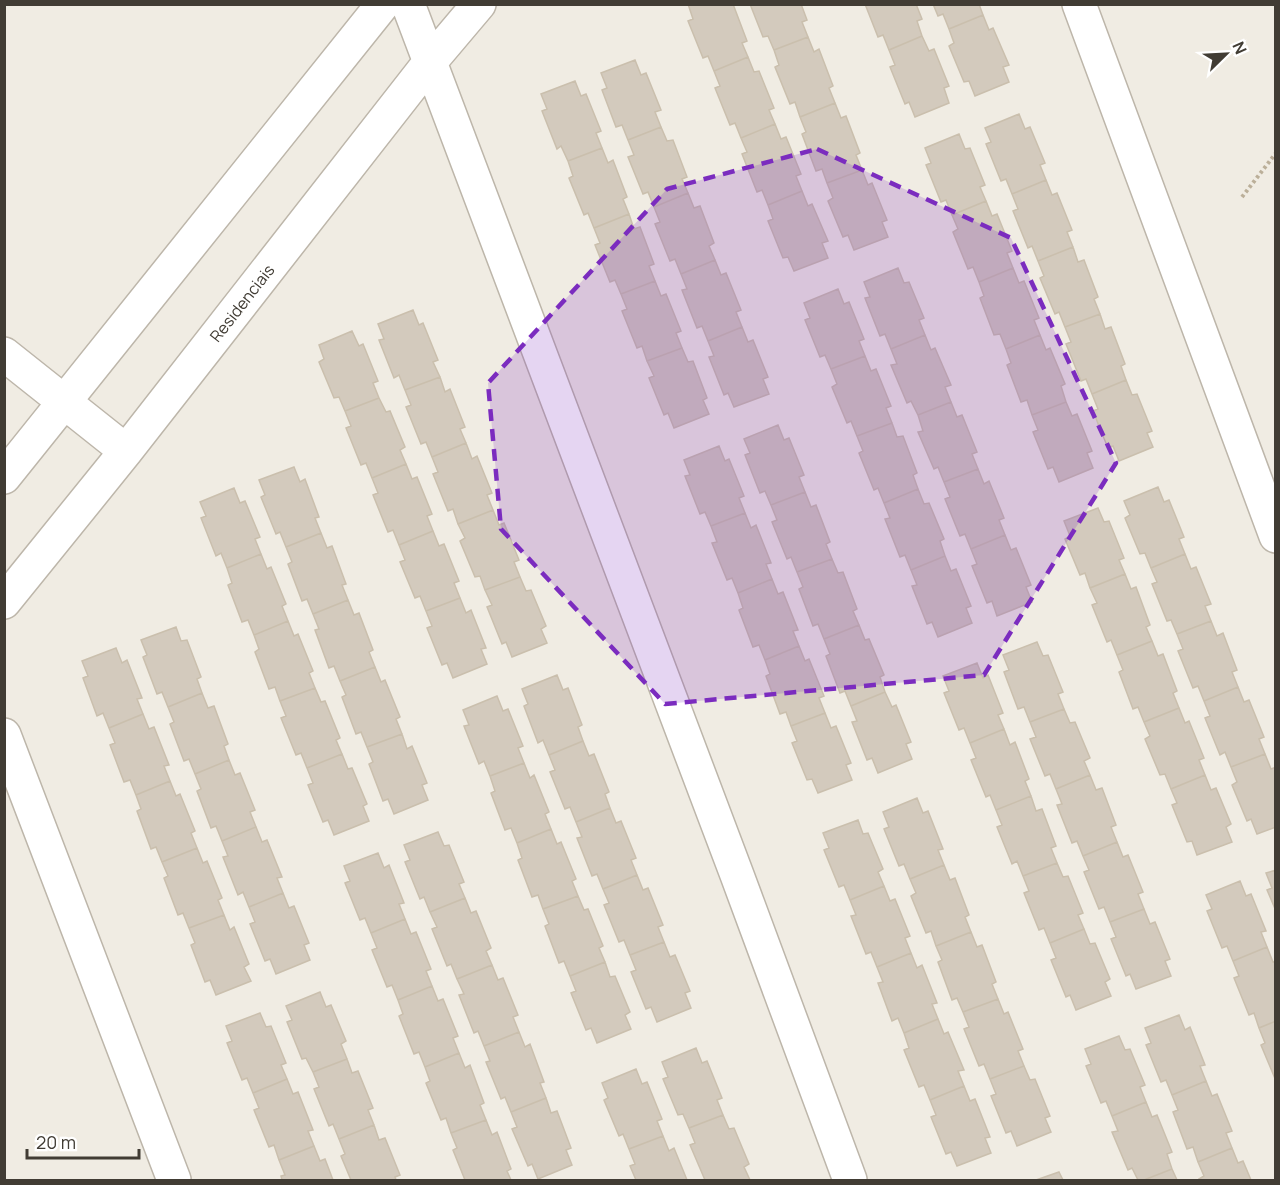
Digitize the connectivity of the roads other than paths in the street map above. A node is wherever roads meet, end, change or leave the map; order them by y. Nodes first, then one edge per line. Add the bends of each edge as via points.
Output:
1 (383, 4) edge
2 (408, 4) edge
3 (479, 4) edge
4 (1079, 4) edge
5 (430, 62) junction
6 (4, 354) edge
7 (65, 401) junction
8 (126, 451) junction
9 (4, 477) edge
10 (1275, 536) edge
11 (4, 602) edge
12 (4, 735) edge
13 (174, 1180) edge
14 (850, 1180) edge

1 - 7 street
2 - 5 street
3 - 5 street, Residenciais
4 - 10 street
5 - 8 street, Residenciais
5 - 14 street
6 - 7 street
7 - 8 street
7 - 9 street
8 - 11 street, Residenciais
12 - 13 street

